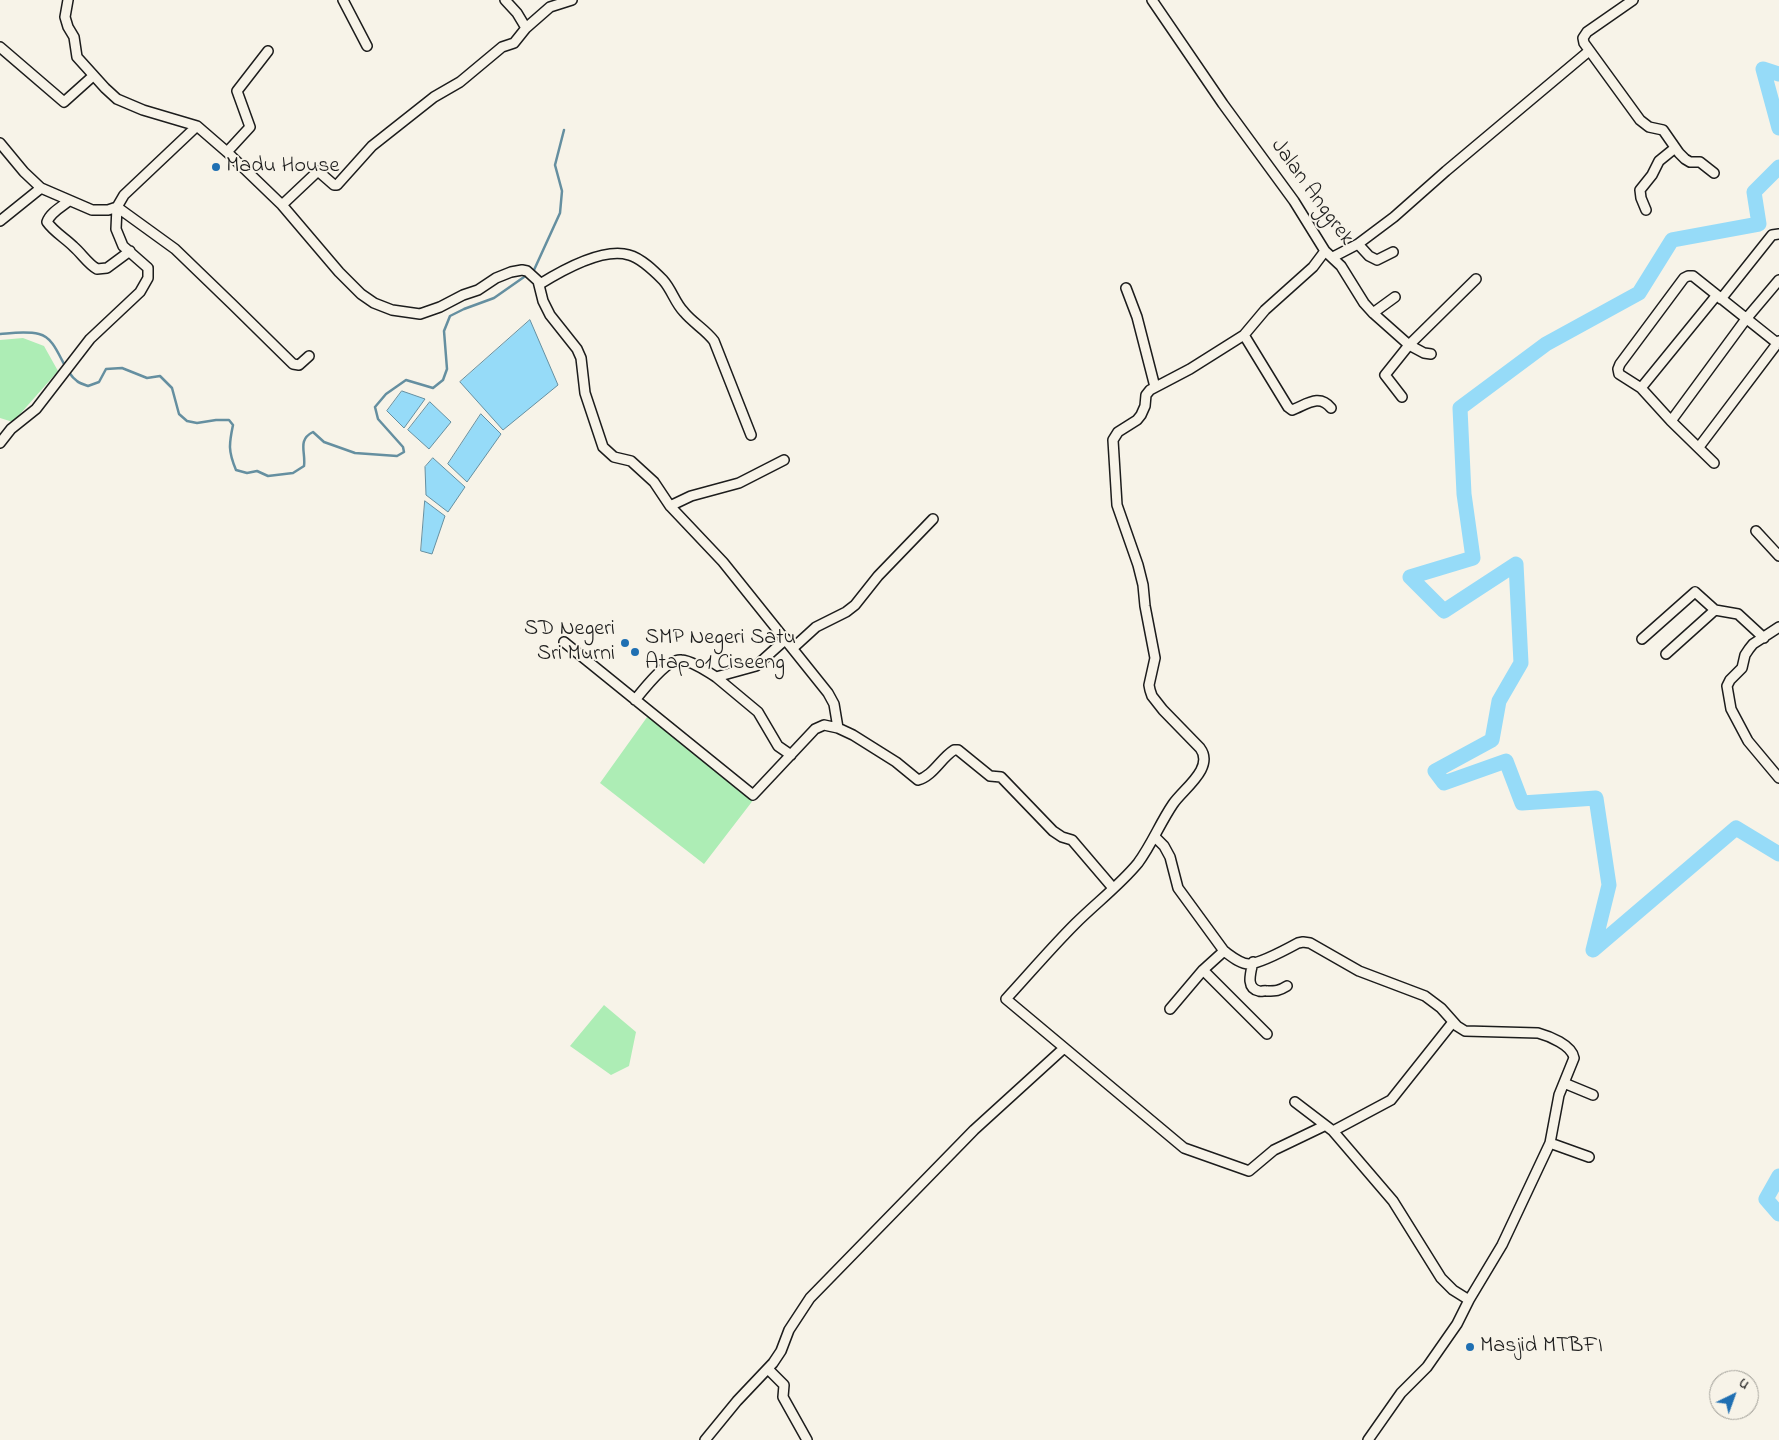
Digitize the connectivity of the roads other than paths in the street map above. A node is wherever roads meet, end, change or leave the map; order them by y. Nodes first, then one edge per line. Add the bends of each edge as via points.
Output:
1 (68, 0) edge
2 (343, 0) edge
3 (505, 0) edge
4 (572, 0) edge
5 (1152, 0) edge
6 (1633, 0) edge
7 (526, 28) junction
8 (0, 46) edge
9 (367, 46) dead end
10 (268, 51) dead end
11 (1589, 51) junction
12 (93, 76) junction
13 (198, 126) junction
14 (0, 143) edge
15 (1675, 148) junction
16 (227, 152) junction
17 (1714, 173) dead end
18 (41, 188) junction
19 (69, 201) junction
20 (282, 205) junction
21 (117, 207) junction
22 (1646, 210) dead end
23 (0, 221) edge
24 (1779, 234) edge
25 (1358, 244) junction
26 (130, 251) junction
27 (1325, 251) junction
28 (1393, 252) dead end
29 (1333, 257) junction
30 (1476, 279) dead end
31 (1779, 280) edge
32 (539, 282) junction
33 (1126, 288) dead end
34 (1395, 297) dead end
35 (1718, 298) junction
36 (1373, 313) junction
37 (1746, 319) junction
38 (1244, 335) junction
39 (1778, 342) edge
40 (1409, 345) junction
41 (1431, 354) dead end
42 (309, 356) dead end
43 (1155, 387) junction
44 (1641, 388) junction
45 (1402, 396) dead end
46 (1331, 408) dead end
47 (1671, 421) junction
48 (751, 435) dead end
49 (0, 443) edge
50 (1699, 447) junction
51 (784, 460) dead end
52 (1714, 463) dead end
53 (670, 506) junction
54 (933, 519) dead end
55 (1756, 531) dead end
56 (1779, 556) edge
57 (1715, 610) junction
58 (1779, 628) edge
59 (1764, 638) junction
60 (786, 639) junction
61 (1642, 639) dead end
62 (564, 642) dead end
63 (793, 648) junction
64 (1666, 654) dead end
65 (716, 677) junction
66 (634, 700) junction
67 (838, 728) junction
68 (791, 755) junction
69 (1779, 778) edge
70 (1154, 837) junction
71 (1113, 888) junction
72 (1224, 951) junction
73 (1253, 962) junction
74 (1203, 970) junction
75 (1287, 986) dead end
76 (1170, 1010) dead end
77 (1453, 1022) junction
78 (1267, 1034) dead end
79 (1063, 1049) junction
80 (1564, 1083) junction
81 (1593, 1095) dead end
82 (1295, 1102) dead end
83 (1324, 1126) junction
84 (1333, 1131) junction
85 (1550, 1143) junction
86 (1589, 1157) dead end
87 (1469, 1300) junction
88 (768, 1369) junction
89 (705, 1440) edge
90 (807, 1440) edge
91 (1368, 1440) edge

1 - 12 street via 65,17 74,37 78,60
2 - 9 street
3 - 7 street
4 - 7 street via 550,6
5 - 27 street, Jalan Anggrek via 1294,201
6 - 11 street via 1584,34 1584,43
7 - 20 street via 514,43 502,47 372,146 338,185 318,171
8 - 12 street via 64,102
10 - 16 street via 237,91 250,127
11 - 15 street via 1636,116 1647,126 1663,130
11 - 25 street
12 - 13 street via 117,99 142,110
13 - 16 street
13 - 21 street via 124,195
14 - 18 street
15 - 17 street via 1685,159 1700,162
15 - 22 street via 1659,161 1640,190
16 - 20 street
18 - 19 street
18 - 23 street
19 - 21 street via 92,210
19 - 26 street via 47,222 92,266 107,268
20 - 32 street via 348,281 374,303 392,310 420,314 517,270 527,271
21 - 26 street via 116,229 123,246
21 - 42 street via 175,250 293,364
24 - 35 street via 1772,235
25 - 28 street via 1377,260
25 - 29 street
26 - 49 street via 148,268 145,284 90,339 36,409
27 - 29 street, Jalan Anggrek
27 - 38 street
29 - 36 street, Jalan Anggrek
30 - 40 street
31 - 37 street
32 - 48 street via 608,254 625,254 639,260 664,282 684,312 714,341
32 - 53 street via 546,308 581,358 585,393 603,447 614,457 636,464 654,482
33 - 43 street via 1138,317
34 - 36 street
35 - 37 street
35 - 44 street
35 - 44 street via 1694,276 1684,278 1618,369 1619,374
36 - 40 street, Jalan Anggrek
37 - 39 street
37 - 47 street
38 - 43 street
38 - 46 street via 1288,407 1292,410 1317,400
39 - 50 street
40 - 41 street, Jalan Anggrek
40 - 45 street via 1385,375
43 - 70 street via 1146,395 1141,415 1118,432 1113,440 1117,504 1138,565 1155,658 1150,690 1205,756 1202,770 1172,805
44 - 47 street
47 - 50 street
50 - 52 street
51 - 53 street via 739,483 691,496
53 - 60 street via 723,562
54 - 63 street via 855,605 816,627
55 - 56 street
57 - 59 street via 1738,614
57 - 61 street via 1695,592
57 - 64 street
58 - 59 street
59 - 69 street via 1749,649 1742,668 1726,686 1731,709 1748,741
60 - 63 street
60 - 65 street via 756,666
62 - 66 street
63 - 67 street via 832,698
65 - 66 street via 681,660 674,660
65 - 68 street via 758,712 778,746
66 - 68 street via 753,795
67 - 68 street via 824,725 815,729
67 - 71 street via 874,747 918,780 925,778 949,753 958,750 990,776 1001,777 1054,831 1072,840
70 - 71 street via 1138,862
70 - 72 street via 1170,857 1178,888
71 - 79 street via 1006,999
72 - 73 street via 1242,962
72 - 74 street
73 - 75 street via 1249,978 1253,988 1278,992
73 - 77 street via 1298,943 1310,943 1359,971 1425,996
74 - 76 street
74 - 78 street
77 - 80 street via 1465,1031 1545,1034 1573,1054
77 - 84 street via 1391,1100
79 - 83 street via 1184,1148 1249,1171 1274,1150
79 - 88 street via 974,1130 810,1298
80 - 81 street
80 - 85 street
82 - 83 street
83 - 84 street
84 - 87 street via 1393,1201 1441,1278
85 - 86 street
85 - 87 street via 1502,1244
87 - 91 street via 1457,1324 1427,1367 1400,1393
88 - 89 street
88 - 90 street via 784,1385 783,1397

